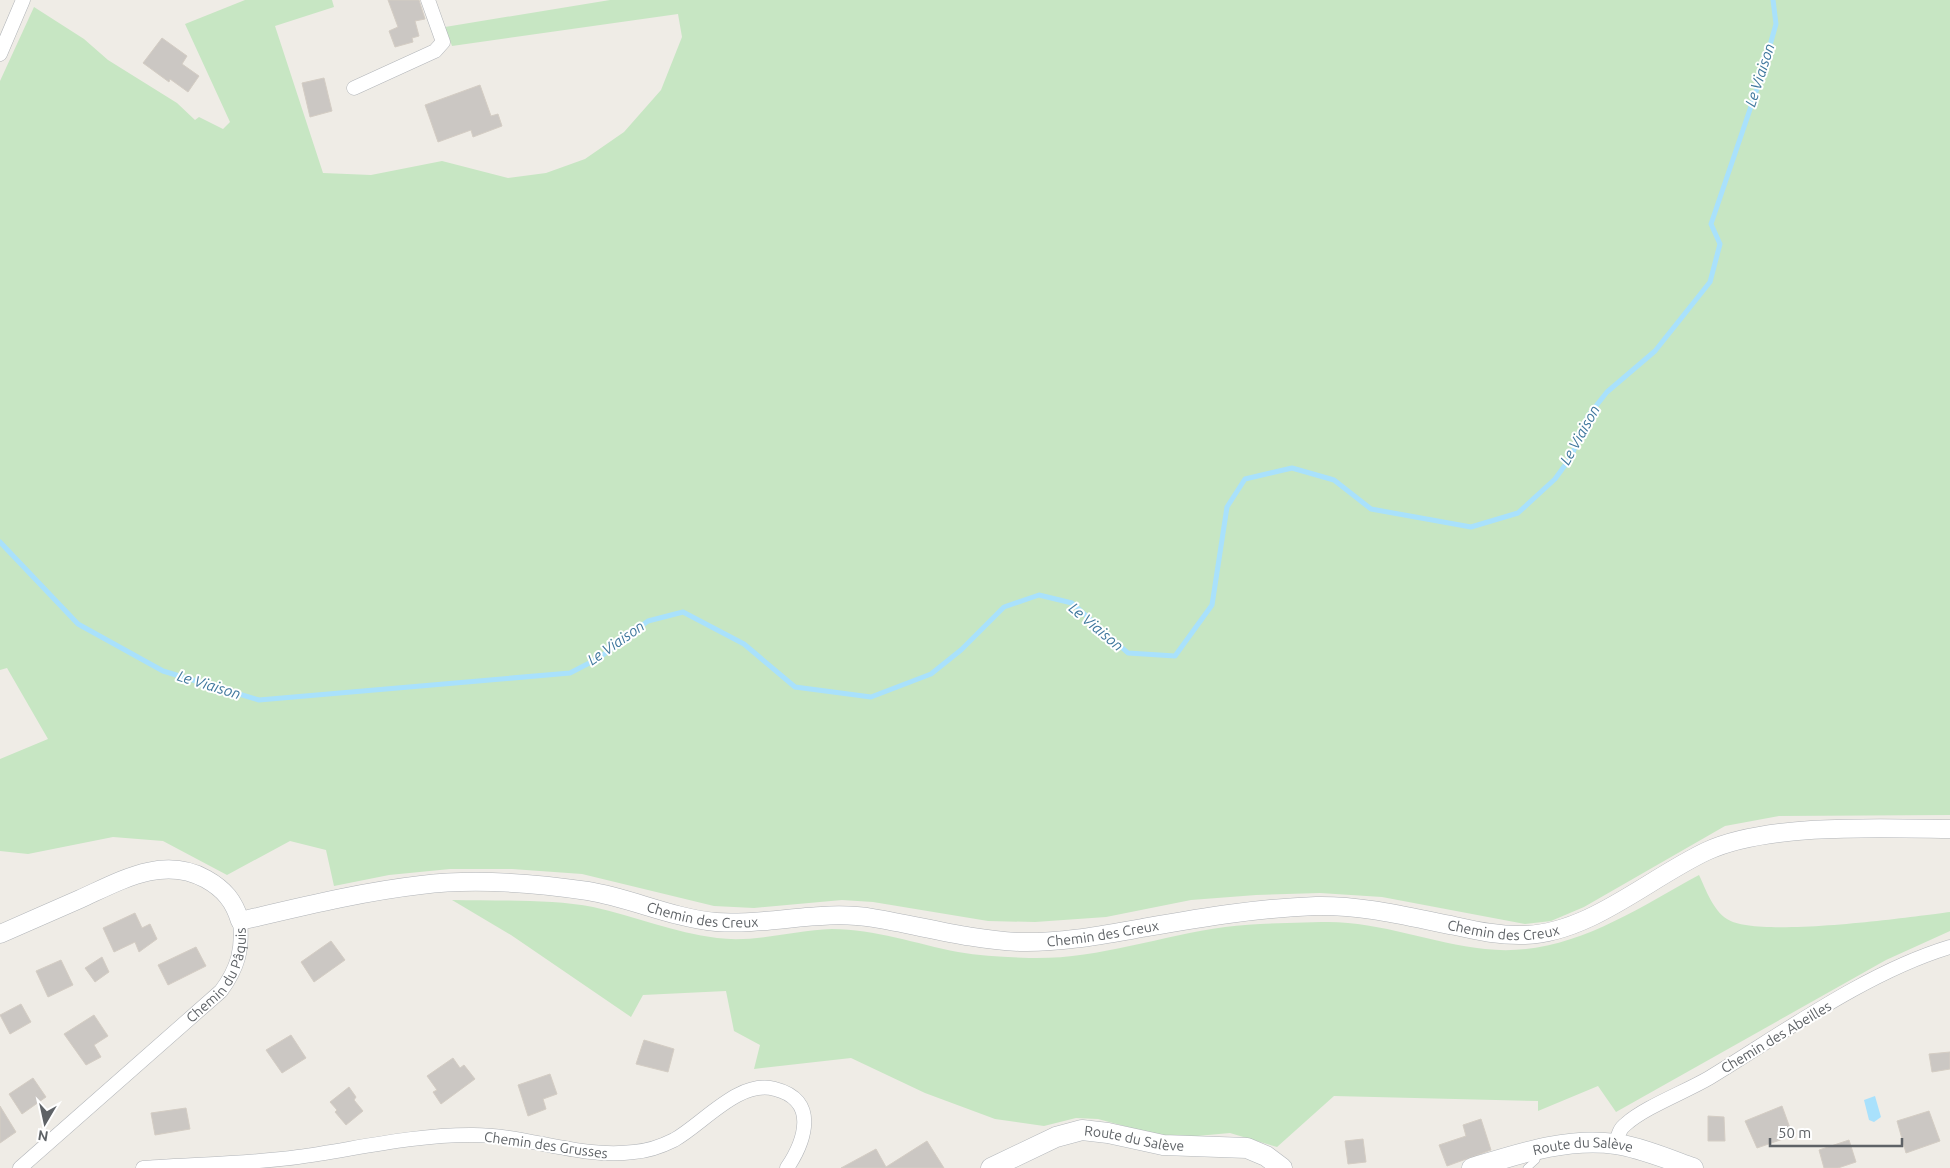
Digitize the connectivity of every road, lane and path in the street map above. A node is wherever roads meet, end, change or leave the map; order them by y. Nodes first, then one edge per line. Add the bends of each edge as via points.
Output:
1 (24, 0) edge
2 (428, 0) edge
3 (0, 54) edge
4 (354, 88) dead end
5 (1950, 829) edge
6 (240, 921) junction
7 (0, 934) edge
8 (1950, 947) edge
9 (1616, 1144) junction
10 (1539, 1149) junction
11 (26, 1166) edge
12 (146, 1168) edge
13 (787, 1168) edge
14 (991, 1168) edge
15 (1282, 1168) edge
16 (1472, 1168) edge
17 (1528, 1168) edge
18 (1693, 1168) edge

1 - 3 street
2 - 4 street via 443,42 435,51
5 - 6 street, Chemin des Creux via 1821,830 1739,841 1710,850 1592,916 1543,934 1496,934 1378,910 1321,906 1238,912 1094,936 1021,942 845,914 757,922 708,921 590,891 457,882 422,884
6 - 7 street, Chemin du Pâquis via 229,896 215,884 185,870 165,868 132,875
6 - 11 street, Chemin du Pâquis via 240,956 234,973 221,991
8 - 9 street, Chemin des Abeilles via 1889,971 1708,1079 1636,1117 1621,1128
9 - 10 main road, Route du Salève via 1585,1143
9 - 18 main road, Route du Salève
10 - 16 main road, Route du Salève
10 - 17 lane via 1536,1160
12 - 13 street, Chemin des Grusses via 296,1157 459,1135 511,1138 601,1155 638,1152 674,1140 738,1094 761,1087 785,1092 802,1110 804,1134 799,1150
14 - 15 main road, Route du Salève via 1056,1137 1082,1130 1108,1132 1163,1145 1246,1148 1266,1156

